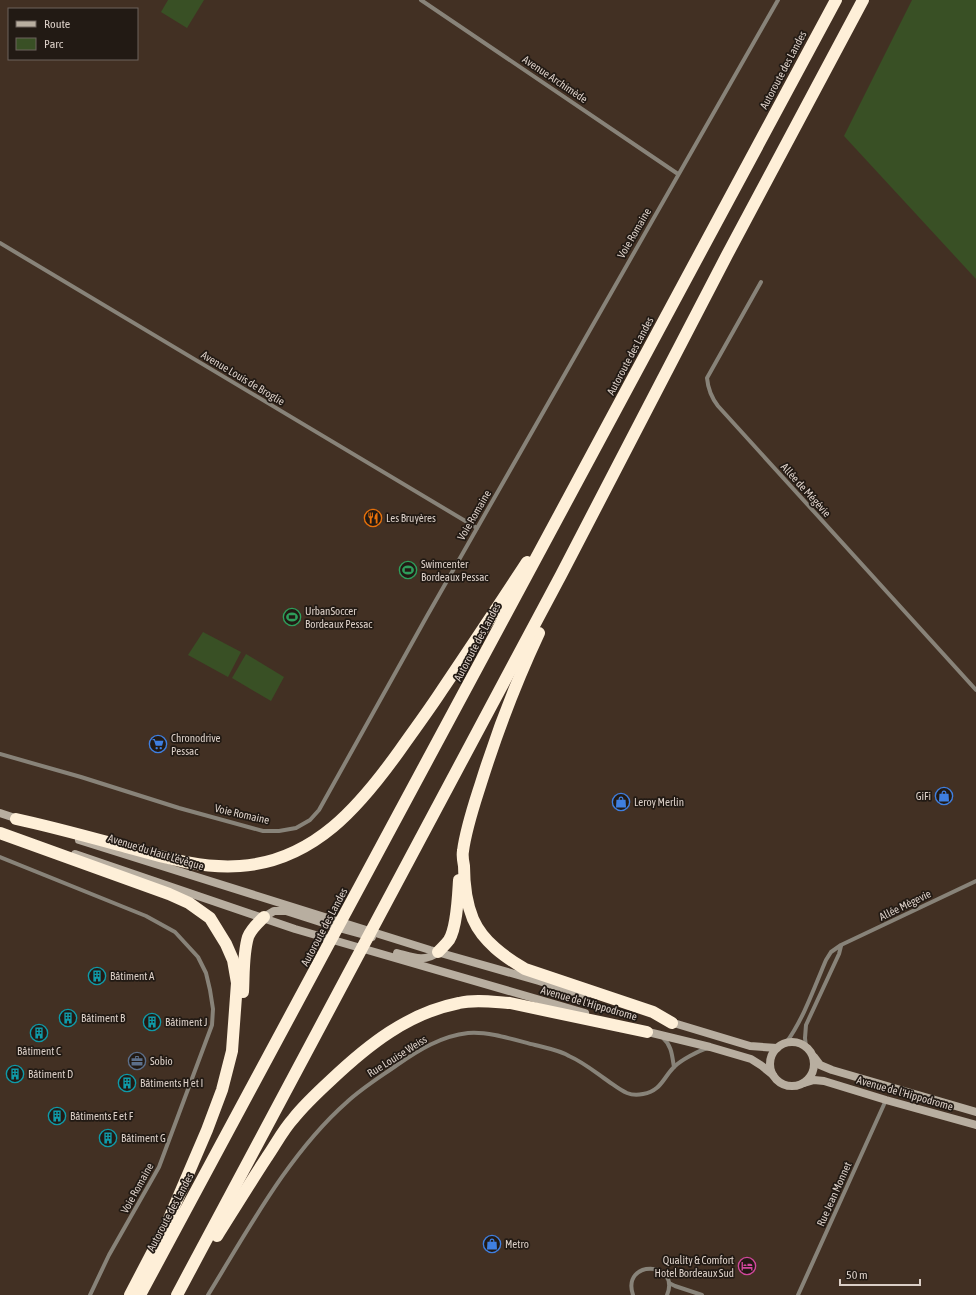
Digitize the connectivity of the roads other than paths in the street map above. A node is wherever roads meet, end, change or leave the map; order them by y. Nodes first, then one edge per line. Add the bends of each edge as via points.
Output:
1 (422, 0) edge
2 (778, 0) edge
3 (836, 0) edge
4 (863, 0) edge
5 (678, 174) junction
6 (0, 243) edge
7 (761, 282) dead end
8 (568, 499) junction
9 (477, 528) junction
10 (561, 575) junction
11 (976, 690) edge
12 (0, 754) edge
13 (0, 813) edge
14 (16, 819) junction
15 (0, 829) edge
16 (0, 833) edge
17 (463, 852) junction
18 (0, 857) edge
19 (976, 880) edge
20 (268, 919) junction
21 (300, 920) junction
22 (841, 945) junction
23 (434, 951) junction
24 (397, 956) junction
25 (672, 1023) junction
26 (647, 1032) junction
27 (660, 1034) junction
28 (786, 1043) junction
29 (806, 1046) junction
30 (710, 1047) junction
31 (777, 1048) junction
32 (232, 1051) junction
33 (814, 1057) junction
34 (674, 1067) junction
35 (773, 1075) junction
36 (804, 1083) junction
37 (886, 1100) junction
38 (976, 1112) edge
39 (976, 1125) edge
40 (669, 1283) junction
41 (90, 1295) edge
42 (130, 1295) edge
43 (140, 1295) edge
44 (177, 1295) edge
45 (185, 1295) edge
46 (208, 1295) edge
47 (633, 1295) edge
48 (667, 1295) edge
49 (702, 1295) edge
50 (798, 1295) edge

1 - 5 street, Avenue Archimède
2 - 5 street, Voie Romaine
3 - 8 highway, Autoroute des Landes
4 - 10 highway
5 - 9 street, Voie Romaine
6 - 9 street, Avenue Louis de Broglie
7 - 11 street, Allée de Mégévie via 707,378 709,392 718,406
8 - 14 highway via 429,710 381,777 352,810 305,847 267,863 239,866 210,865 172,860
8 - 43 highway, Autoroute des Landes
9 - 12 street, Voie Romaine via 319,810 310,820 296,828 263,831
10 - 17 highway via 557,597 522,669 495,740
10 - 44 highway
13 - 14 main road, Avenue du Haut Lévèque
14 - 21 main road, Avenue du Haut Lévèque
15 - 20 main road
16 - 32 highway via 169,894 189,903 210,918 233,960 237,983
17 - 23 highway via 453,930 449,940
17 - 25 highway via 464,884 474,920 480,932 494,948 525,969 653,1012
18 - 41 street, Voie Romaine via 146,916 175,932 198,957 206,973 210,990 212,1025 159,1167 109,1255
19 - 22 street, Allée Mègevie
20 - 21 main road
20 - 21 main road via 274,911 281,910
20 - 32 highway via 253,928 248,937 242,1000
21 - 23 main road, Avenue de l'Hippodrome
21 - 24 main road
22 - 28 street, Allée Mègevie via 831,952 826,960 799,1021
22 - 29 street via 806,1025
23 - 24 main road via 431,956 420,959
23 - 25 main road, Avenue de l'Hippodrome
24 - 26 main road, Avenue de l'Hippodrome
25 - 31 main road, Avenue de l'Hippodrome via 750,1046
26 - 27 main road, Avenue de l'Hippodrome
26 - 45 highway via 490,1001 460,1002 426,1012 401,1024 348,1064 292,1119 238,1202
27 - 30 main road, Avenue de l'Hippodrome
27 - 34 street via 671,1050
28 - 29 main road via 795,1042
28 - 31 main road
29 - 33 main road
30 - 34 street, Rue Louise Weiss
30 - 35 main road, Avenue de l'Hippodrome via 756,1062
31 - 35 main road via 770,1061
32 - 42 highway via 222,1090 207,1130 165,1228
33 - 36 main road via 813,1071
33 - 38 main road, Avenue de l'Hippodrome via 820,1065 832,1070
34 - 46 street, Rue Louise Weiss via 652,1091 635,1095 621,1090 563,1053 521,1041 484,1033 469,1033 450,1036 422,1048 346,1102 315,1135 258,1213
35 - 36 main road via 776,1080 787,1086
36 - 37 main road, Avenue de l'Hippodrome via 824,1081
37 - 39 main road, Avenue de l'Hippodrome
37 - 50 street, Rue Jean Monnet
40 - 47 street via 658,1270 642,1270 632,1282
40 - 48 street
40 - 49 street

